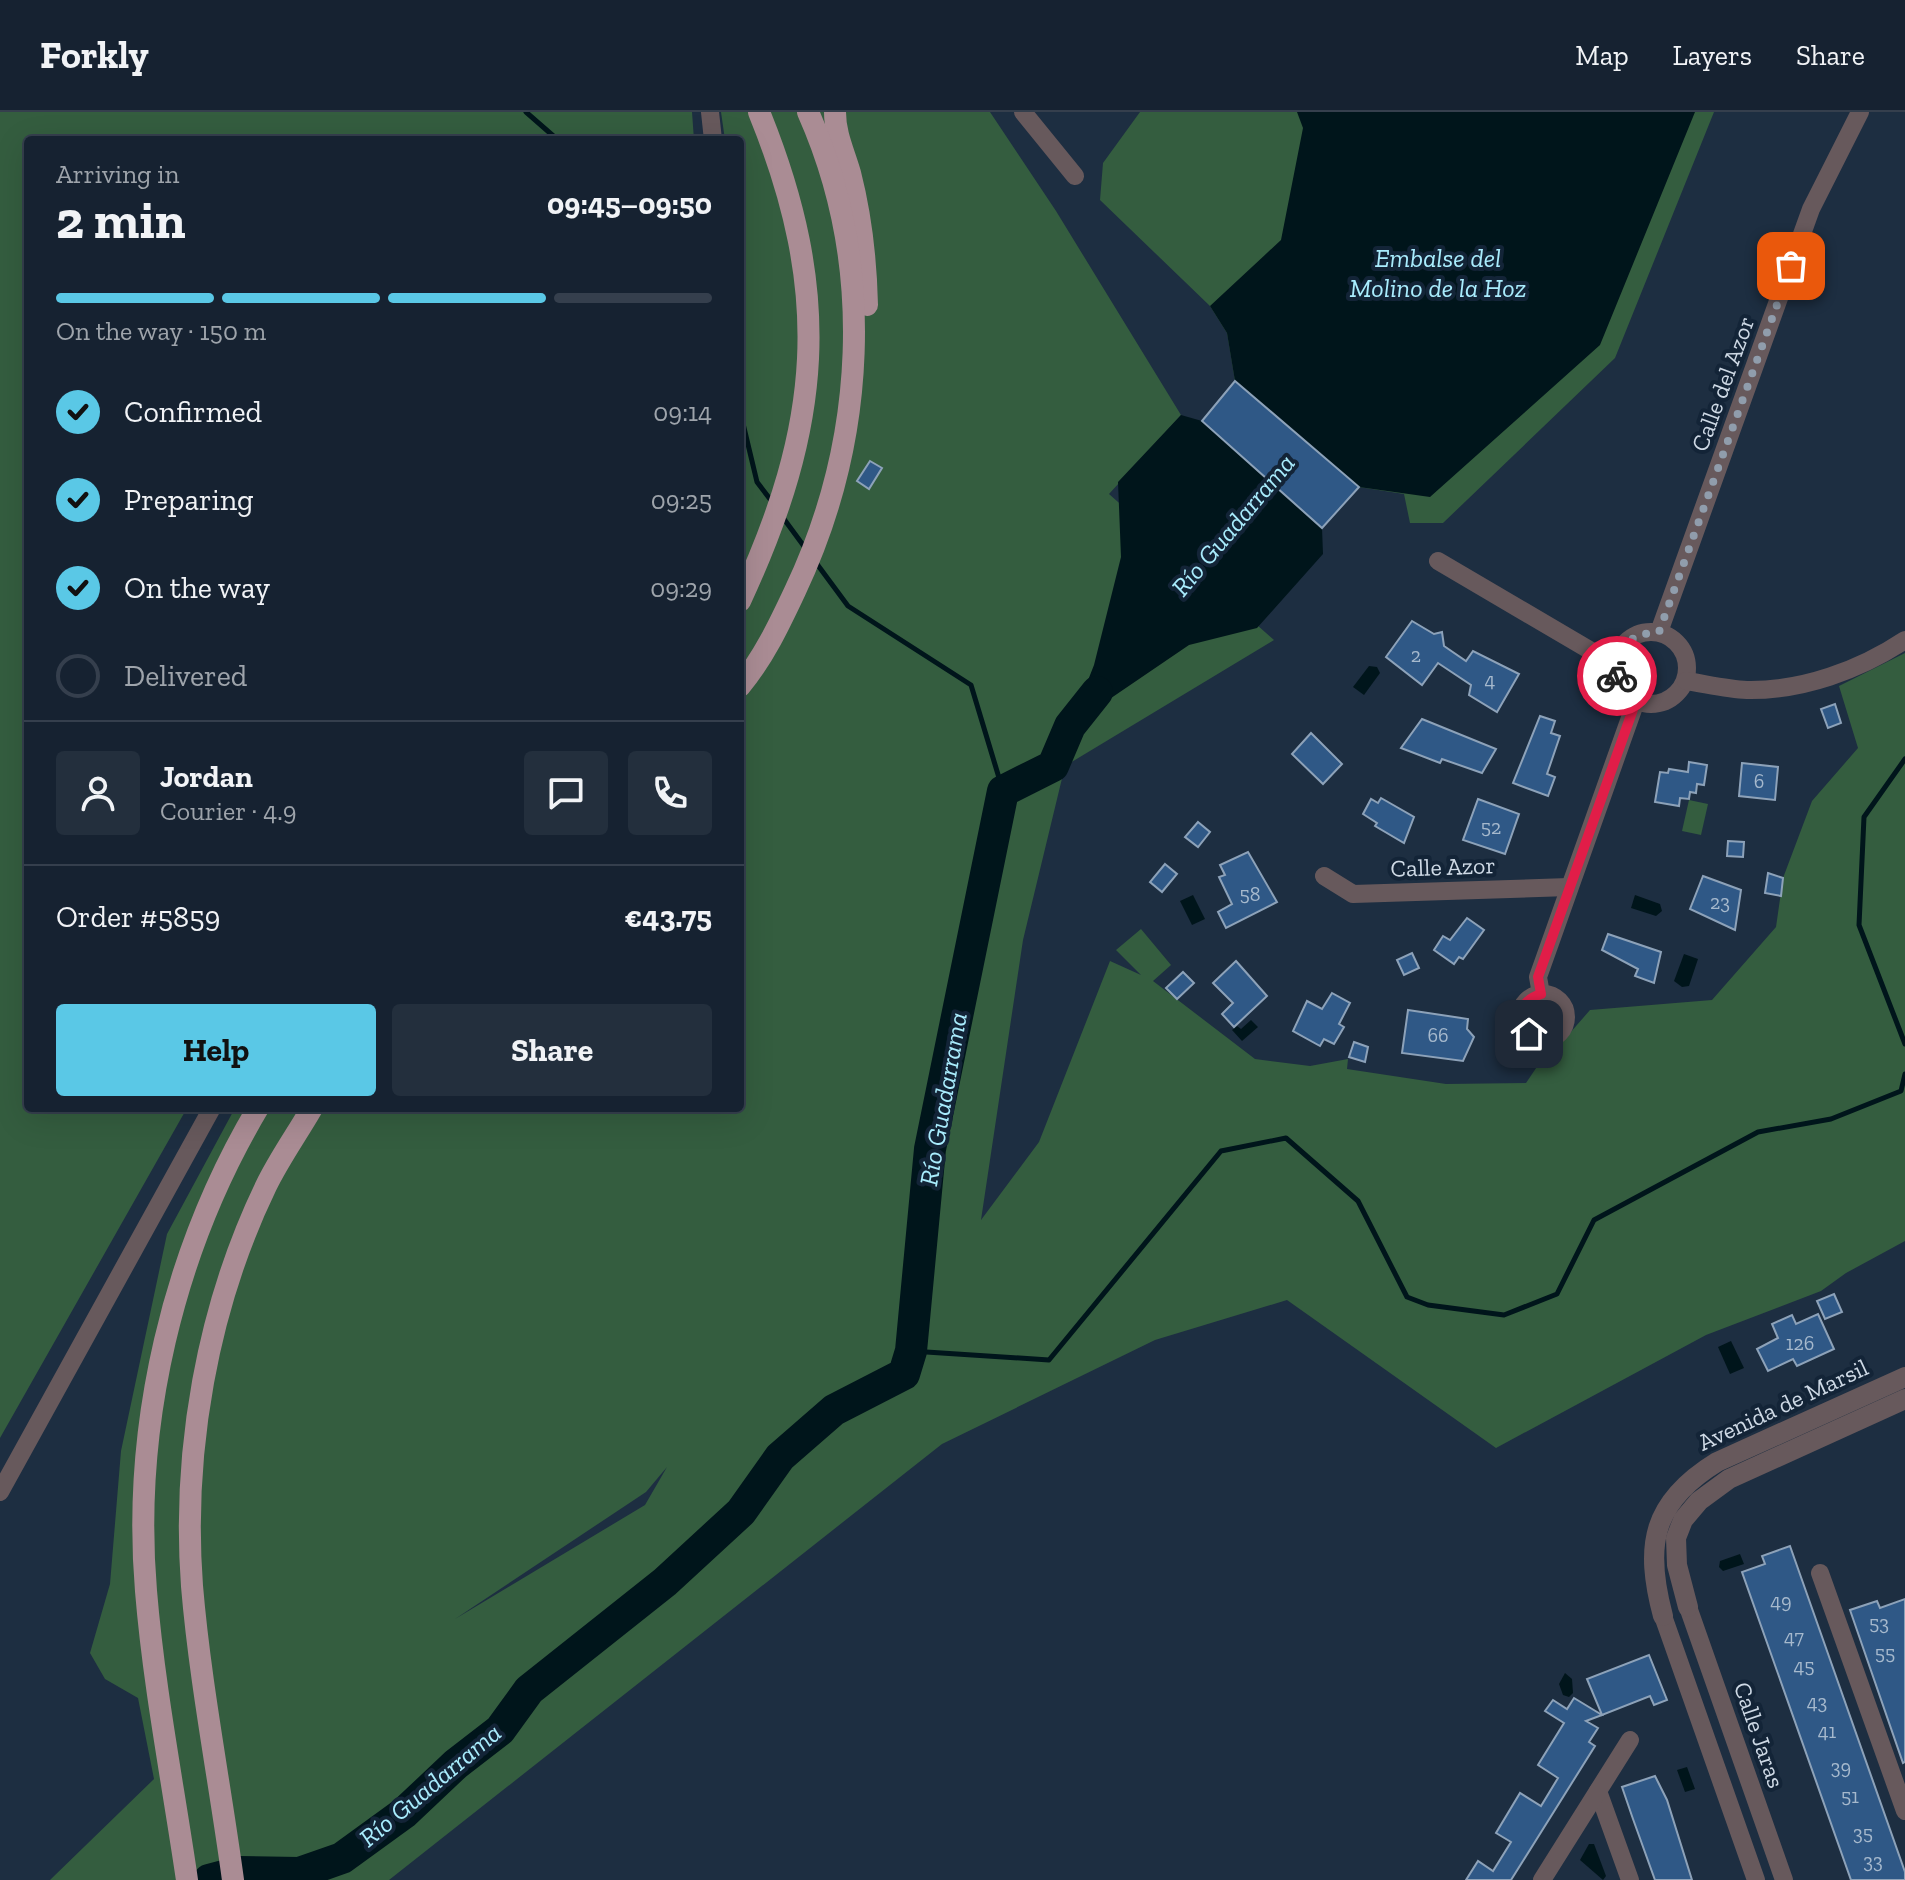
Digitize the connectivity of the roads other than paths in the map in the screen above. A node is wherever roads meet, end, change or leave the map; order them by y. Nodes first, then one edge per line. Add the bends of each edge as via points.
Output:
1 (759, 112) edge
2 (808, 112) edge
3 (835, 112) edge
4 (1023, 112) edge
5 (1860, 112) edge
6 (1075, 176) dead end
7 (853, 392) junction
8 (1438, 561) dead end
9 (744, 592) edge
10 (1659, 632) junction
11 (1905, 640) edge
12 (1615, 665) junction
13 (744, 680) edge
14 (1686, 681) junction
15 (1636, 701) junction
16 (1324, 876) dead end
17 (1569, 887) junction
18 (1541, 994) dead end
19 (210, 1112) edge
20 (256, 1112) edge
21 (310, 1112) edge
22 (1905, 1377) edge
23 (1905, 1399) edge
24 (0, 1492) edge
25 (1820, 1573) dead end
26 (1688, 1607) joint
27 (1663, 1616) joint
28 (1630, 1740) dead end
29 (1598, 1791) junction
30 (1905, 1811) edge
31 (187, 1880) edge
32 (233, 1880) edge
33 (1542, 1880) edge
34 (1630, 1880) edge
35 (1756, 1880) edge
36 (1784, 1880) edge

1 - 9 highway via 783,173 802,246 809,320 804,407 793,468 772,533
2 - 7 highway via 842,214 855,307
3 - 7 highway via 866,262 868,338
4 - 6 street
5 - 10 street, Calle del Azor via 1811,209
7 - 13 highway via 838,477 818,542 780,622
8 - 12 street
10 - 12 street via 1629,639
10 - 14 street via 1683,651
11 - 14 street via 1875,661 1812,682 1748,690
12 - 15 street via 1625,692
14 - 15 street via 1665,702
15 - 17 street
16 - 17 street, Calle Azor via 1353,894
17 - 18 street via 1538,977
19 - 24 street
20 - 31 highway via 225,1163 167,1332 144,1494 145,1563
21 - 32 highway via 266,1186 211,1344 190,1494 192,1587
22 - 27 street, Avenida de Marsil via 1692,1477 1659,1519 1653,1545
23 - 26 street, Avenida de Marsil via 1729,1479 1699,1501 1676,1538
25 - 30 street
26 - 36 street, Calle Jaras
27 - 35 street
28 - 29 street
29 - 33 street
29 - 34 street

